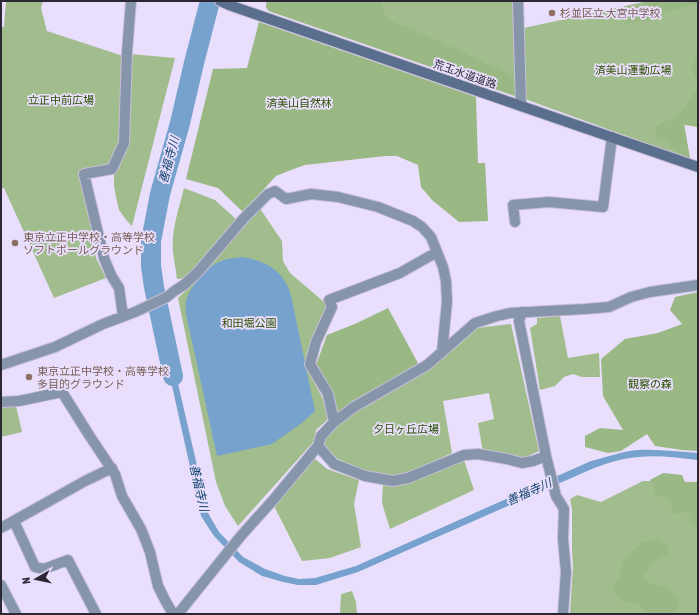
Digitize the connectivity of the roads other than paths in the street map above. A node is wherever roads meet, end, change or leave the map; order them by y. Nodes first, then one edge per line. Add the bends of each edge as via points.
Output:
1 (131, 1) edge
2 (518, 1) edge
3 (222, 2) edge
4 (521, 106) junction
5 (612, 137) junction
6 (698, 167) edge
7 (515, 222) dead end
8 (437, 252) junction
9 (698, 284) edge
10 (522, 312) junction
11 (123, 316) junction
12 (442, 352) junction
13 (1, 365) edge
14 (1, 402) edge
15 (334, 422) junction
16 (318, 446) junction
17 (546, 456) junction
18 (112, 468) junction
19 (14, 521) junction
20 (1, 528) edge
21 (1, 585) edge
22 (16, 614) edge
23 (96, 614) edge
24 (173, 614) edge
25 (178, 614) edge
26 (563, 614) edge

1 - 11 street via 124,143 112,169 84,174 104,258 119,288
2 - 4 street
3 - 4 main road, 荒玉水道道路
4 - 5 main road, 荒玉水道道路
5 - 6 main road, 荒玉水道道路
5 - 7 street via 603,207 549,202 513,205
8 - 11 street via 431,237 422,227 395,213 338,197 311,194 286,200 275,191 268,194 244,218 185,284 167,297
8 - 12 street via 446,281 447,302
8 - 15 street via 400,273 329,300 332,307 316,342 310,364 328,394
9 - 10 street via 650,292 609,307
10 - 12 street via 475,323
10 - 17 street via 519,321
11 - 13 street via 54,347
12 - 15 street via 427,365 354,407
14 - 18 street via 62,392
15 - 16 street via 321,436
16 - 17 street via 334,464 365,476 393,481 408,478 464,455 478,454 522,463
16 - 25 street
17 - 26 street via 556,496 564,509 566,572
18 - 19 street
18 - 24 street via 122,496 141,529 150,552 158,586
19 - 20 street
19 - 23 street via 35,567 44,569 68,560
21 - 22 street

